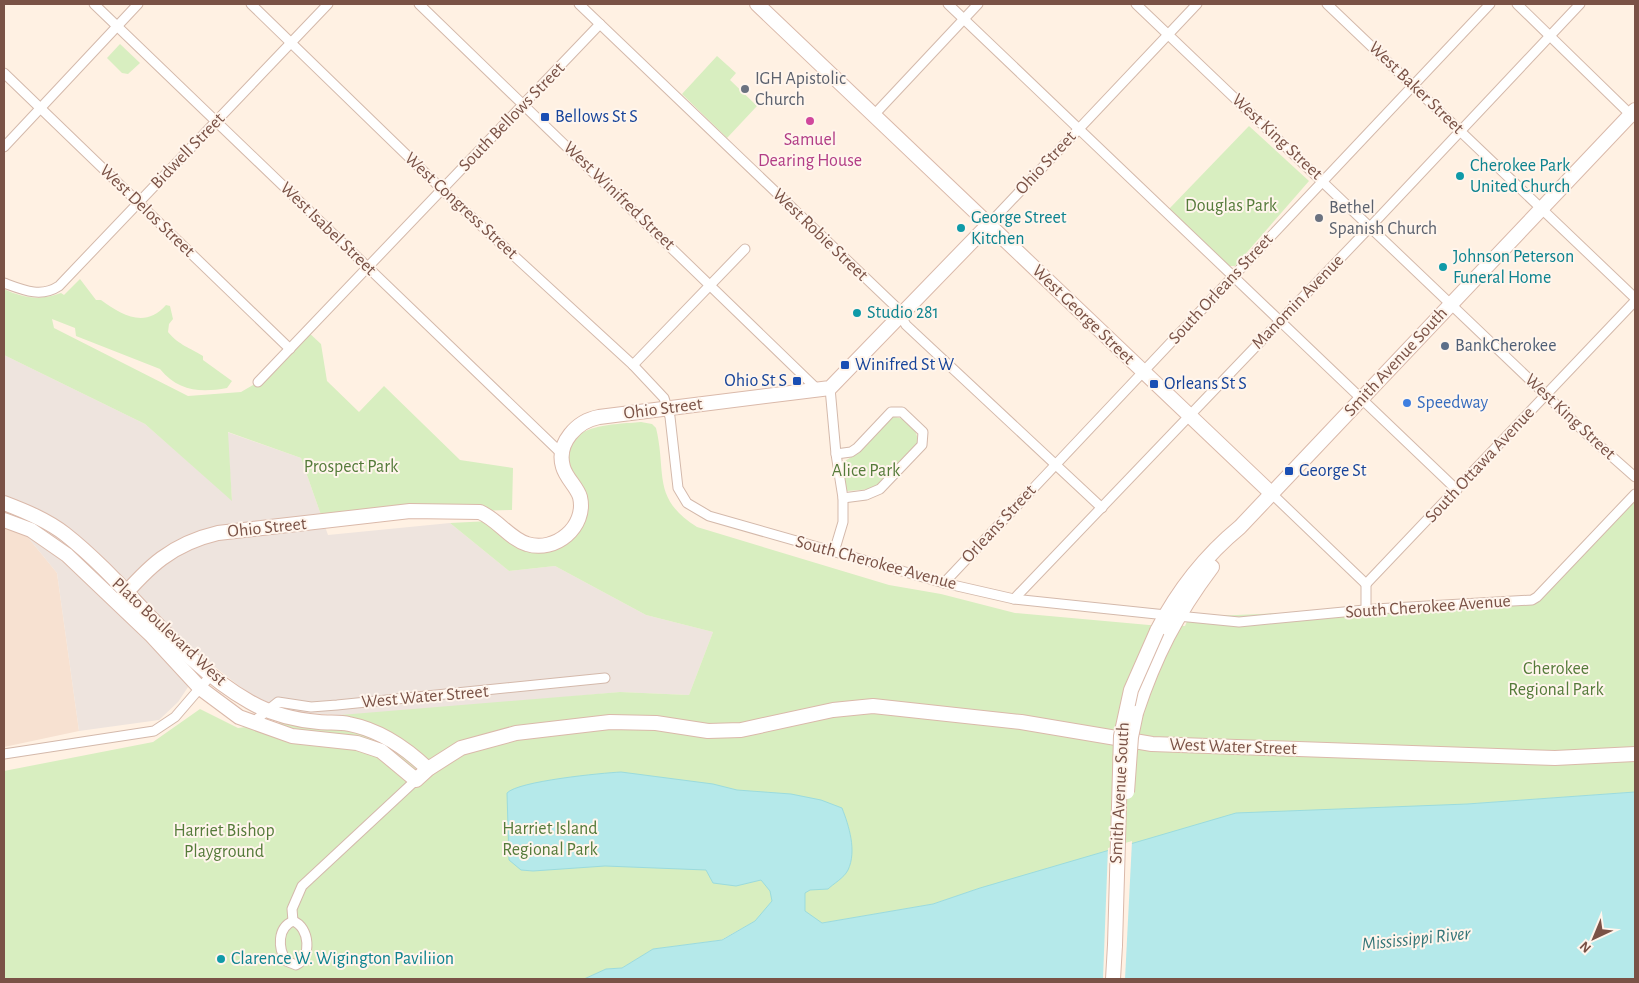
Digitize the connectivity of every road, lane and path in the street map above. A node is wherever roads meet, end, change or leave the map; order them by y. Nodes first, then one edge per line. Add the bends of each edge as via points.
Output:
1 (94, 4) edge
2 (138, 4) edge
3 (252, 4) edge
4 (328, 4) edge
5 (419, 4) edge
6 (579, 4) edge
7 (948, 4) edge
8 (978, 4) edge
9 (1136, 4) edge
10 (1197, 4) edge
11 (1327, 4) edge
12 (1490, 4) edge
13 (1517, 4) edge
14 (1580, 4) edge
15 (760, 5) edge
16 (964, 19) junction
17 (600, 24) junction
18 (117, 26) junction
19 (1168, 34) junction
20 (1550, 35) junction
21 (291, 42) junction
22 (4, 73) edge
23 (1414, 85) junction
24 (524, 104) junction
25 (40, 108) junction
26 (1634, 115) edge
27 (873, 116) junction
28 (216, 121) junction
29 (1078, 129) junction
30 (1461, 131) junction
31 (4, 147) edge
32 (1323, 181) junction
33 (442, 190) junction
34 (139, 203) junction
35 (1542, 208) junction
36 (988, 225) junction
37 (1371, 226) junction
38 (745, 249) dead end
39 (368, 268) junction
40 (1233, 277) junction
41 (4, 283) edge
42 (710, 285) junction
43 (1635, 300) edge
44 (1451, 305) junction
45 (901, 316) junction
46 (1280, 321) junction
47 (290, 350) junction
48 (633, 365) junction
49 (1143, 372) junction
50 (258, 382) dead end
51 (824, 389) junction
52 (1546, 395) junction
53 (1362, 399) junction
54 (669, 410) junction
55 (1190, 417) junction
56 (562, 454) junction
57 (836, 454) junction
58 (1054, 465) junction
59 (1635, 477) edge
60 (1456, 490) junction
61 (1271, 493) junction
62 (1635, 494) edge
63 (843, 498) junction
64 (4, 503) edge
65 (1102, 508) junction
66 (4, 520) edge
67 (834, 552) junction
68 (944, 582) junction
69 (1366, 584) junction
70 (122, 597) junction
71 (1014, 599) junction
72 (1366, 610) junction
73 (1172, 615) junction
74 (212, 674) junction
75 (605, 678) dead end
76 (200, 688) junction
77 (266, 710) junction
78 (252, 723) junction
79 (4, 754) edge
80 (1635, 754) edge
81 (428, 769) junction
82 (416, 780) junction
83 (293, 921) junction
84 (1113, 979) edge

1 - 18 street, West Isabel Street
2 - 18 street
3 - 21 street, West Congress Street
4 - 21 street, Bidwell Street
5 - 24 street, West Winifred Street
6 - 17 street, West Robie Street
7 - 16 street
8 - 16 street
9 - 19 street, West King Street
10 - 19 street, Ohio Street
11 - 23 street, West Baker Street
12 - 23 street, South Orleans Street
13 - 20 street
14 - 20 street, Manomin Avenue
15 - 27 street, West George Street
16 - 27 street
16 - 29 street
17 - 24 street, South Bellows Street
17 - 45 street, West Robie Street via 895,306
18 - 25 street
18 - 28 street, West Isabel Street
19 - 29 street, Ohio Street
19 - 32 street, West King Street
20 - 26 street
20 - 30 street, Manomin Avenue
21 - 28 street, Bidwell Street
21 - 33 street, West Congress Street
22 - 25 street, West Delos Street
23 - 30 street, West Baker Street
23 - 32 street, South Orleans Street
24 - 33 street, South Bellows Street
24 - 42 street, West Winifred Street
25 - 31 street
25 - 34 street, West Delos Street
26 - 35 street, Smith Avenue South
27 - 36 street, West George Street
28 - 34 street, Bidwell Street
28 - 39 street, West Isabel Street
29 - 36 street, Ohio Street
29 - 40 street
30 - 35 street, West Baker Street
30 - 37 street, Manomin Avenue
32 - 37 street, West King Street
32 - 40 street, South Orleans Street
33 - 39 street, South Bellows Street
33 - 48 street, West Congress Street
34 - 41 street, Bidwell Street via 59,286 44,293
34 - 47 street, West Delos Street
35 - 43 street, West Baker Street
35 - 44 street, Smith Avenue South
36 - 45 street, Ohio Street
36 - 49 street, West George Street
37 - 44 street, West King Street
37 - 46 street, Manomin Avenue
38 - 42 street
39 - 47 street, South Bellows Street
39 - 56 street, West Isabel Street
40 - 46 street
40 - 49 street, South Orleans Street
42 - 48 street
42 - 51 street, West Winifred Street
43 - 52 street, South Ottawa Avenue
44 - 52 street, West King Street
44 - 53 street, Smith Avenue South
45 - 51 street, Ohio Street
45 - 58 street, West Robie Street via 906,325
46 - 53 street
46 - 55 street, Manomin Avenue
47 - 50 street, South Bellows Street
48 - 54 street, West Congress Street via 664,398
49 - 55 street, West George Street
49 - 58 street, South Orleans Street
51 - 54 street, Ohio Street
51 - 57 street
52 - 59 street, West King Street
52 - 60 street, South Ottawa Avenue
53 - 60 street
53 - 61 street, Smith Avenue South
54 - 56 street, Ohio Street via 591,418 572,432
54 - 67 street, South Cherokee Avenue via 676,480 682,496 693,509
55 - 61 street, West George Street
55 - 65 street, Manomin Avenue
56 - 70 street, Ohio Street via 563,466 580,496 580,513 573,529 552,544 527,544 480,512 410,511 218,533 181,545 160,558
57 - 63 street
57 - 63 street via 857,448 891,412 902,412 923,432 922,445 880,489
58 - 65 street, West Robie Street
58 - 68 street, Orleans Street
60 - 69 street, South Ottawa Avenue
61 - 69 street, West George Street
61 - 73 street, Smith Avenue South via 1194,575
62 - 72 street, South Cherokee Avenue via 1532,600
63 - 67 street via 843,522
64 - 70 street, Plato Boulevard West via 64,534
65 - 71 street, Manomin Avenue
66 - 70 street, Plato Boulevard West via 47,540
67 - 68 street, South Cherokee Avenue
68 - 71 street, South Cherokee Avenue
69 - 72 street
70 - 74 street, Plato Boulevard West
70 - 76 street, Plato Boulevard West
71 - 73 street, South Cherokee Avenue
72 - 73 street, South Cherokee Avenue via 1239,622
73 - 84 street, Smith Avenue South, bridge via 1162,632 1131,737
74 - 76 street
74 - 77 street, Plato Boulevard West via 237,694
75 - 77 street, West Water Street via 311,707 278,702
76 - 78 street, Plato Boulevard West via 225,708
76 - 79 street via 175,717 154,731
77 - 78 street, West Water Street
77 - 81 street, Plato Boulevard West via 292,718 349,724 378,733
78 - 82 street, Plato Boulevard West via 292,736 357,743 381,751
80 - 81 street, West Water Street via 1555,758 1152,744 1021,722 873,706 833,710 741,730 708,731 656,723 610,722 524,731 461,748
81 - 82 street, West Water Street
82 - 83 street via 302,886 292,909
83 - 83 street via 285,926 280,937 286,961 296,965 307,954 304,930

